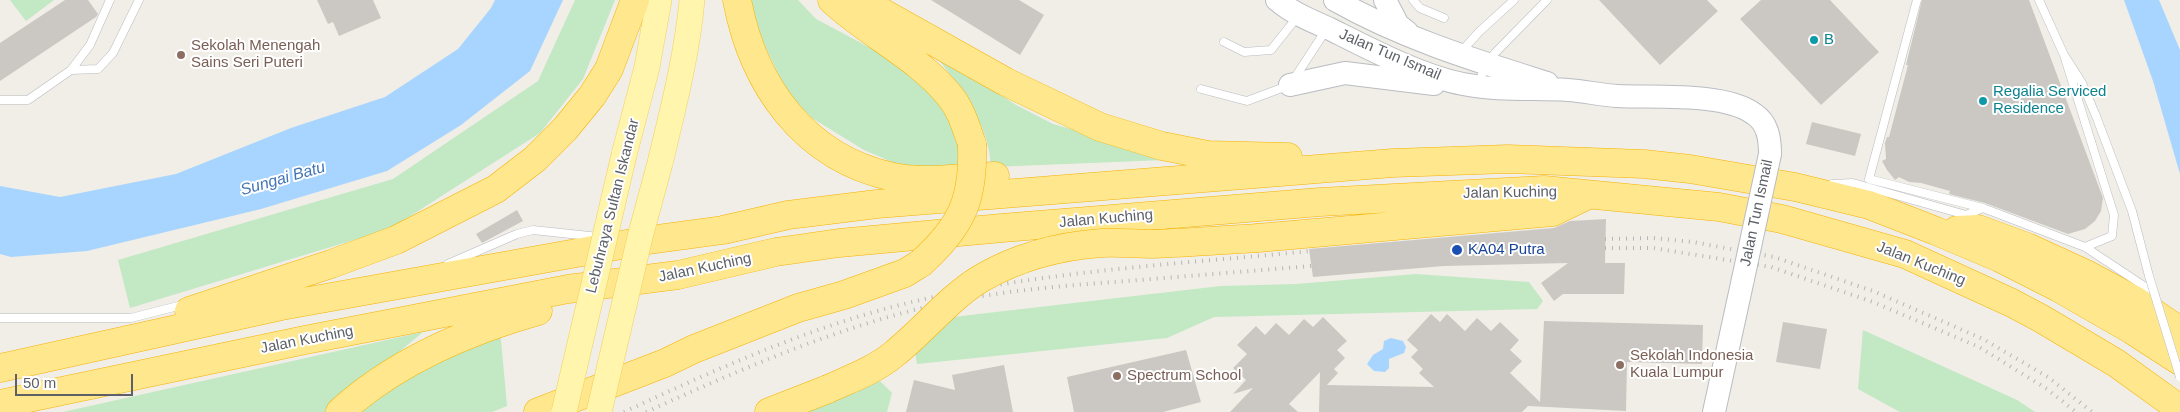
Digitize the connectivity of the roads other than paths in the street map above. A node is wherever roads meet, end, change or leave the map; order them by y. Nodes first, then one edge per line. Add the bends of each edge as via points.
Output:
1 (110, 0) edge
2 (139, 0) edge
3 (636, 0) edge
4 (658, 0) edge
5 (692, 0) edge
6 (737, 0) edge
7 (818, 0) edge
8 (832, 0) edge
9 (860, 0) edge
10 (1277, 0) edge
11 (1385, 0) edge
12 (1413, 0) edge
13 (1514, 0) edge
14 (1547, 0) edge
15 (1917, 0) edge
16 (2039, 0) edge
17 (1340, 1) edge
18 (1305, 7) edge
19 (1444, 18) dead end
20 (1327, 28) junction
21 (1418, 40) junction
22 (1224, 42) dead end
23 (894, 48) junction
24 (2064, 55) junction
25 (1458, 56) junction
26 (1486, 64) junction
27 (71, 70) junction
28 (1290, 85) junction
29 (1469, 85) junction
30 (1201, 89) dead end
31 (1569, 90) junction
32 (0, 100) edge
33 (624, 155) junction
34 (1393, 163) junction
35 (1212, 178) junction
36 (1795, 186) junction
37 (1592, 194) junction
38 (1983, 208) junction
39 (1936, 231) junction
40 (2085, 246) junction
41 (651, 280) junction
42 (271, 283) junction
43 (0, 318) edge
44 (2180, 325) edge
45 (2180, 331) edge
46 (116, 342) junction
47 (2180, 361) edge
48 (2116, 363) junction
49 (0, 368) edge
50 (2180, 377) edge
51 (0, 404) edge
52 (2180, 409) edge
53 (340, 412) edge
54 (538, 412) edge
55 (564, 412) edge
56 (599, 412) edge
57 (769, 412) edge
58 (1714, 412) edge
59 (2160, 412) edge

1 - 27 lane via 90,45
2 - 27 lane via 113,53 98,68
3 - 33 main road
3 - 42 highway via 609,69 592,96 535,159 496,189 396,240
4 - 33 main road, Lebuhraya Sultan Iskandar via 647,67
5 - 56 main road, bridge via 677,95 635,255
6 - 35 highway via 747,38 768,89 798,125 825,148 867,169 894,177 924,179 1194,173
7 - 23 highway via 854,27
8 - 23 highway
9 - 34 highway via 1006,82 1100,127 1133,138 1208,155 1326,156
10 - 18 street, Jalan Tun Ismail
11 - 21 street via 1398,24
12 - 19 lane via 1420,8
13 - 25 lane
14 - 26 lane
15 - 38 lane via 1869,179
16 - 24 lane
17 - 20 street
17 - 21 street, Jalan Tun Ismail
18 - 20 street, Jalan Tun Ismail
18 - 22 lane via 1271,50 1244,52
20 - 28 lane
20 - 29 street, Jalan Tun Ismail via 1399,61
21 - 25 street, Jalan Tun Ismail
23 - 54 highway, bridge via 929,74 950,96 964,119 972,144 969,195 948,236 921,263 905,273 798,308
24 - 40 lane via 2114,215 2112,236
24 - 50 lane, bridge via 2082,83 2132,211
25 - 26 street, Jalan Tun Ismail
26 - 29 lane
26 - 31 street, Jalan Tun Ismail
27 - 32 lane via 28,100
28 - 29 street via 1345,73 1431,84
28 - 30 lane via 1247,102
29 - 31 street, Jalan Tun Ismail
31 - 58 street, Jalan Tun Ismail, bridge via 1617,96 1698,99 1744,108 1764,123 1770,154
33 - 55 main road, Lebuhraya Sultan Iskandar, bridge
34 - 35 highway
34 - 36 highway via 1508,158 1644,164
35 - 46 highway via 878,204 788,216 281,306
36 - 38 lane via 1853,183 1966,215
36 - 39 highway via 1869,205
37 - 41 highway, Jalan Kuching via 1544,190 1417,196 1002,228 776,252
37 - 48 highway, Jalan Kuching via 1764,215 1905,254 2012,303
37 - 57 highway, bridge via 1553,212 1258,238 1151,244 1103,243 1040,252 1017,260 961,293 893,355 868,370
38 - 40 lane
39 - 45 highway via 1978,229 2028,247 2136,301
39 - 47 highway via 2059,288
40 - 44 lane via 2150,290
41 - 51 highway, Jalan Kuching via 568,288
41 - 53 highway via 500,322 452,341 378,380
42 - 43 lane via 131,318
42 - 46 highway via 165,319
46 - 49 highway
48 - 52 highway, Jalan Kuching
48 - 59 highway via 2132,387

